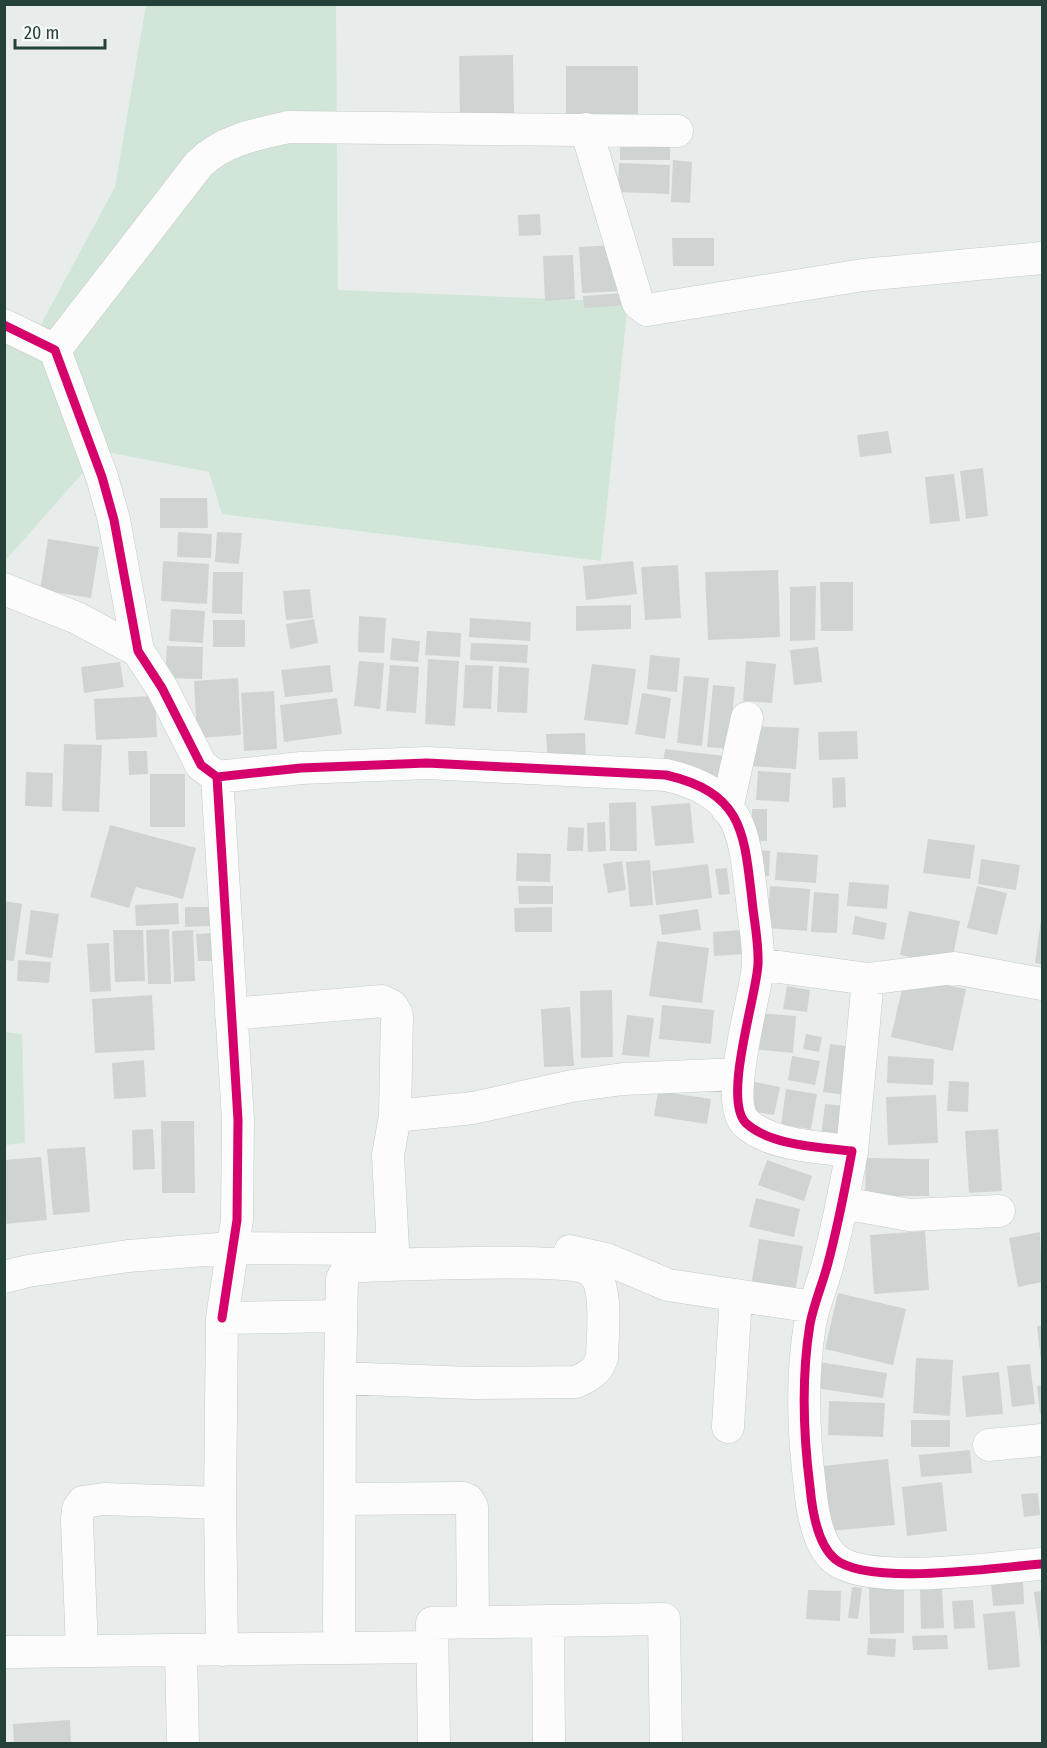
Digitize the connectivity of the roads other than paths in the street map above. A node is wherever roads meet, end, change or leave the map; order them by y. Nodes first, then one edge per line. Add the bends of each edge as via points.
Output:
1 (586, 129) junction
2 (677, 131) dead end
3 (1042, 258) edge
4 (4, 325) edge
5 (55, 350) junction
6 (4, 589) edge
7 (138, 651) junction
8 (747, 718) dead end
9 (217, 777) junction
10 (727, 809) junction
11 (759, 964) junction
12 (868, 979) junction
13 (1042, 984) edge
14 (231, 1014) junction
15 (738, 1074) junction
16 (395, 1116) junction
17 (852, 1151) junction
18 (843, 1203) junction
19 (999, 1211) dead end
20 (231, 1248) junction
21 (393, 1249) junction
22 (4, 1277) edge
23 (736, 1295) junction
24 (813, 1307) junction
25 (339, 1316) junction
26 (222, 1318) junction
27 (340, 1378) junction
28 (728, 1427) dead end
29 (1042, 1440) edge
30 (989, 1445) dead end
31 (341, 1499) junction
32 (220, 1503) junction
33 (1042, 1564) edge
34 (548, 1621) junction
35 (473, 1622) junction
36 (432, 1647) junction
37 (339, 1648) junction
38 (181, 1650) junction
39 (222, 1650) junction
40 (82, 1651) junction
41 (7, 1652) dead end
42 (183, 1743) edge
43 (434, 1743) edge
44 (549, 1743) edge
45 (666, 1743) edge

1 - 2 street
1 - 3 street via 638,303 644,309 863,275
1 - 5 street via 289,127 221,146 199,164
4 - 5 street
5 - 7 street via 108,499
6 - 7 street via 77,618
7 - 9 street via 162,688 201,765
8 - 10 street
9 - 10 street via 302,768 427,763 666,775 704,786
9 - 14 street
10 - 11 street via 740,824 747,852
11 - 12 street
11 - 15 street
12 - 13 street via 954,968
12 - 17 street
14 - 16 street via 382,1001 392,1006 397,1015
14 - 20 street via 238,1120 237,1220
15 - 16 street via 622,1078 473,1108
15 - 17 street via 740,1113 745,1124 787,1141
16 - 21 street via 388,1155
17 - 18 street
18 - 19 street via 909,1215
18 - 24 street
20 - 21 street
20 - 22 street via 128,1256
20 - 26 street
21 - 23 street via 468,1246 580,1252 668,1285
23 - 24 street
23 - 28 street
24 - 33 street via 803,1386 803,1428 813,1511 826,1547 836,1560 854,1568 887,1573
25 - 26 street
25 - 27 street
25 - 27 street via 342,1279 347,1270 357,1266 578,1265 591,1271 603,1292 602,1358 593,1372 576,1382
26 - 32 street
27 - 31 street
29 - 30 street
31 - 35 street via 468,1500 472,1507
31 - 37 street
32 - 39 street
32 - 40 street via 104,1499 83,1502 77,1520
34 - 35 street
34 - 44 street
34 - 45 street via 664,1619
35 - 36 street via 432,1623
36 - 37 street
36 - 43 street
37 - 39 street
38 - 39 street
38 - 40 street
38 - 42 street
40 - 41 street

